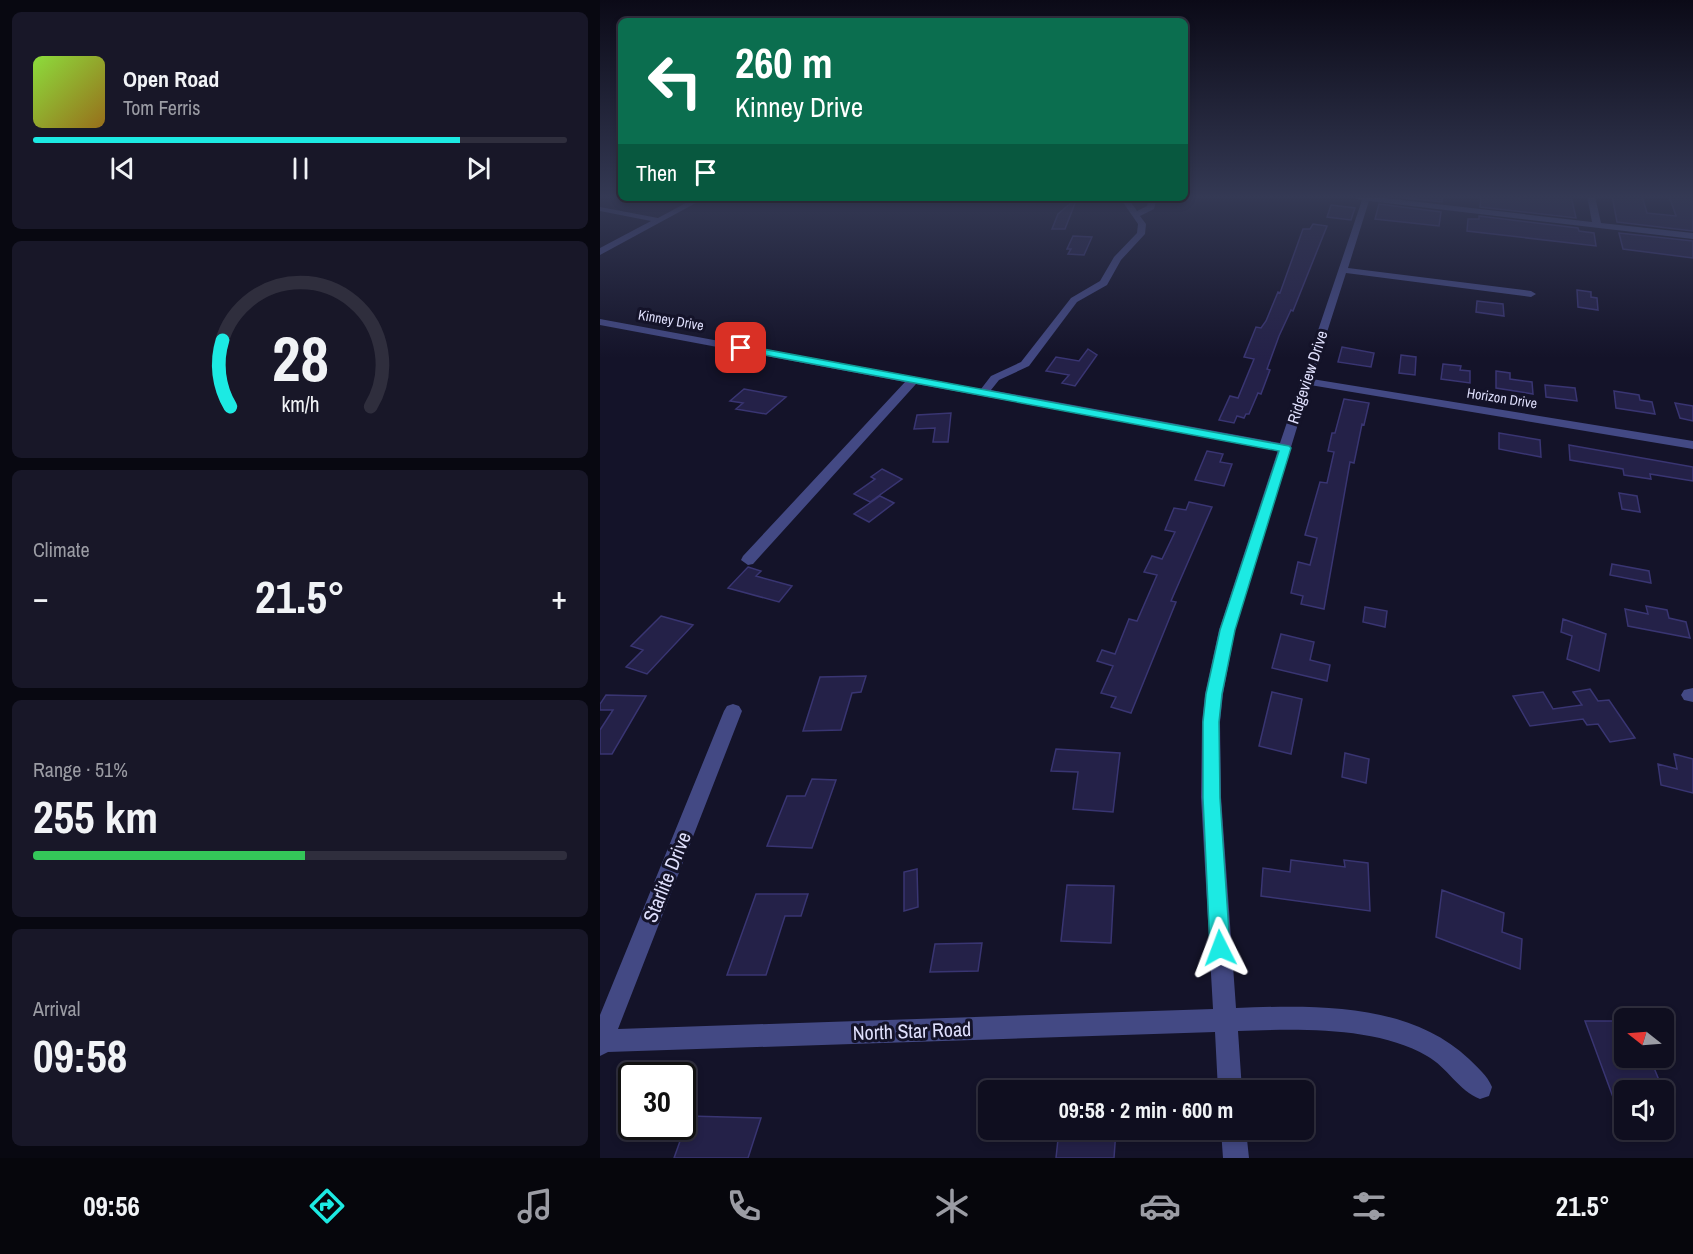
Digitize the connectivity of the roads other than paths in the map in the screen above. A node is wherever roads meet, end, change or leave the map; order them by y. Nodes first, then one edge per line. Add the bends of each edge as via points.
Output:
1 (1126, 250) edge
2 (1349, 250) edge
3 (1342, 270) junction
4 (1531, 294) dead end
5 (600, 322) edge
6 (914, 379) junction
7 (1305, 381) junction
8 (984, 392) junction
9 (1693, 445) edge
10 (1285, 448) junction
11 (748, 560) dead end
12 (733, 711) dead end
13 (1224, 1022) junction
14 (600, 1042) edge
15 (1229, 1080) edge
16 (1480, 1088) dead end
17 (1235, 1140) edge
18 (1236, 1158) edge

1 - 8 street via 1104,283 1074,300 1025,364 995,378
2 - 3 street, Ridgeview Drive
3 - 4 street
3 - 7 street, Ridgeview Drive
5 - 6 street, Kinney Drive
6 - 8 street, Kinney Drive
6 - 11 street
7 - 9 street, Horizon Drive
7 - 10 street, Ridgeview Drive
8 - 10 street, Kinney Drive
10 - 13 street, Ridgeview Drive via 1227,630 1211,722 1211,798
12 - 14 street, Starlite Drive
13 - 14 street, North Star Road
13 - 15 street, Ridgeview Drive
13 - 16 street, North Star Road via 1281,1018 1358,1023 1434,1046
17 - 18 street

